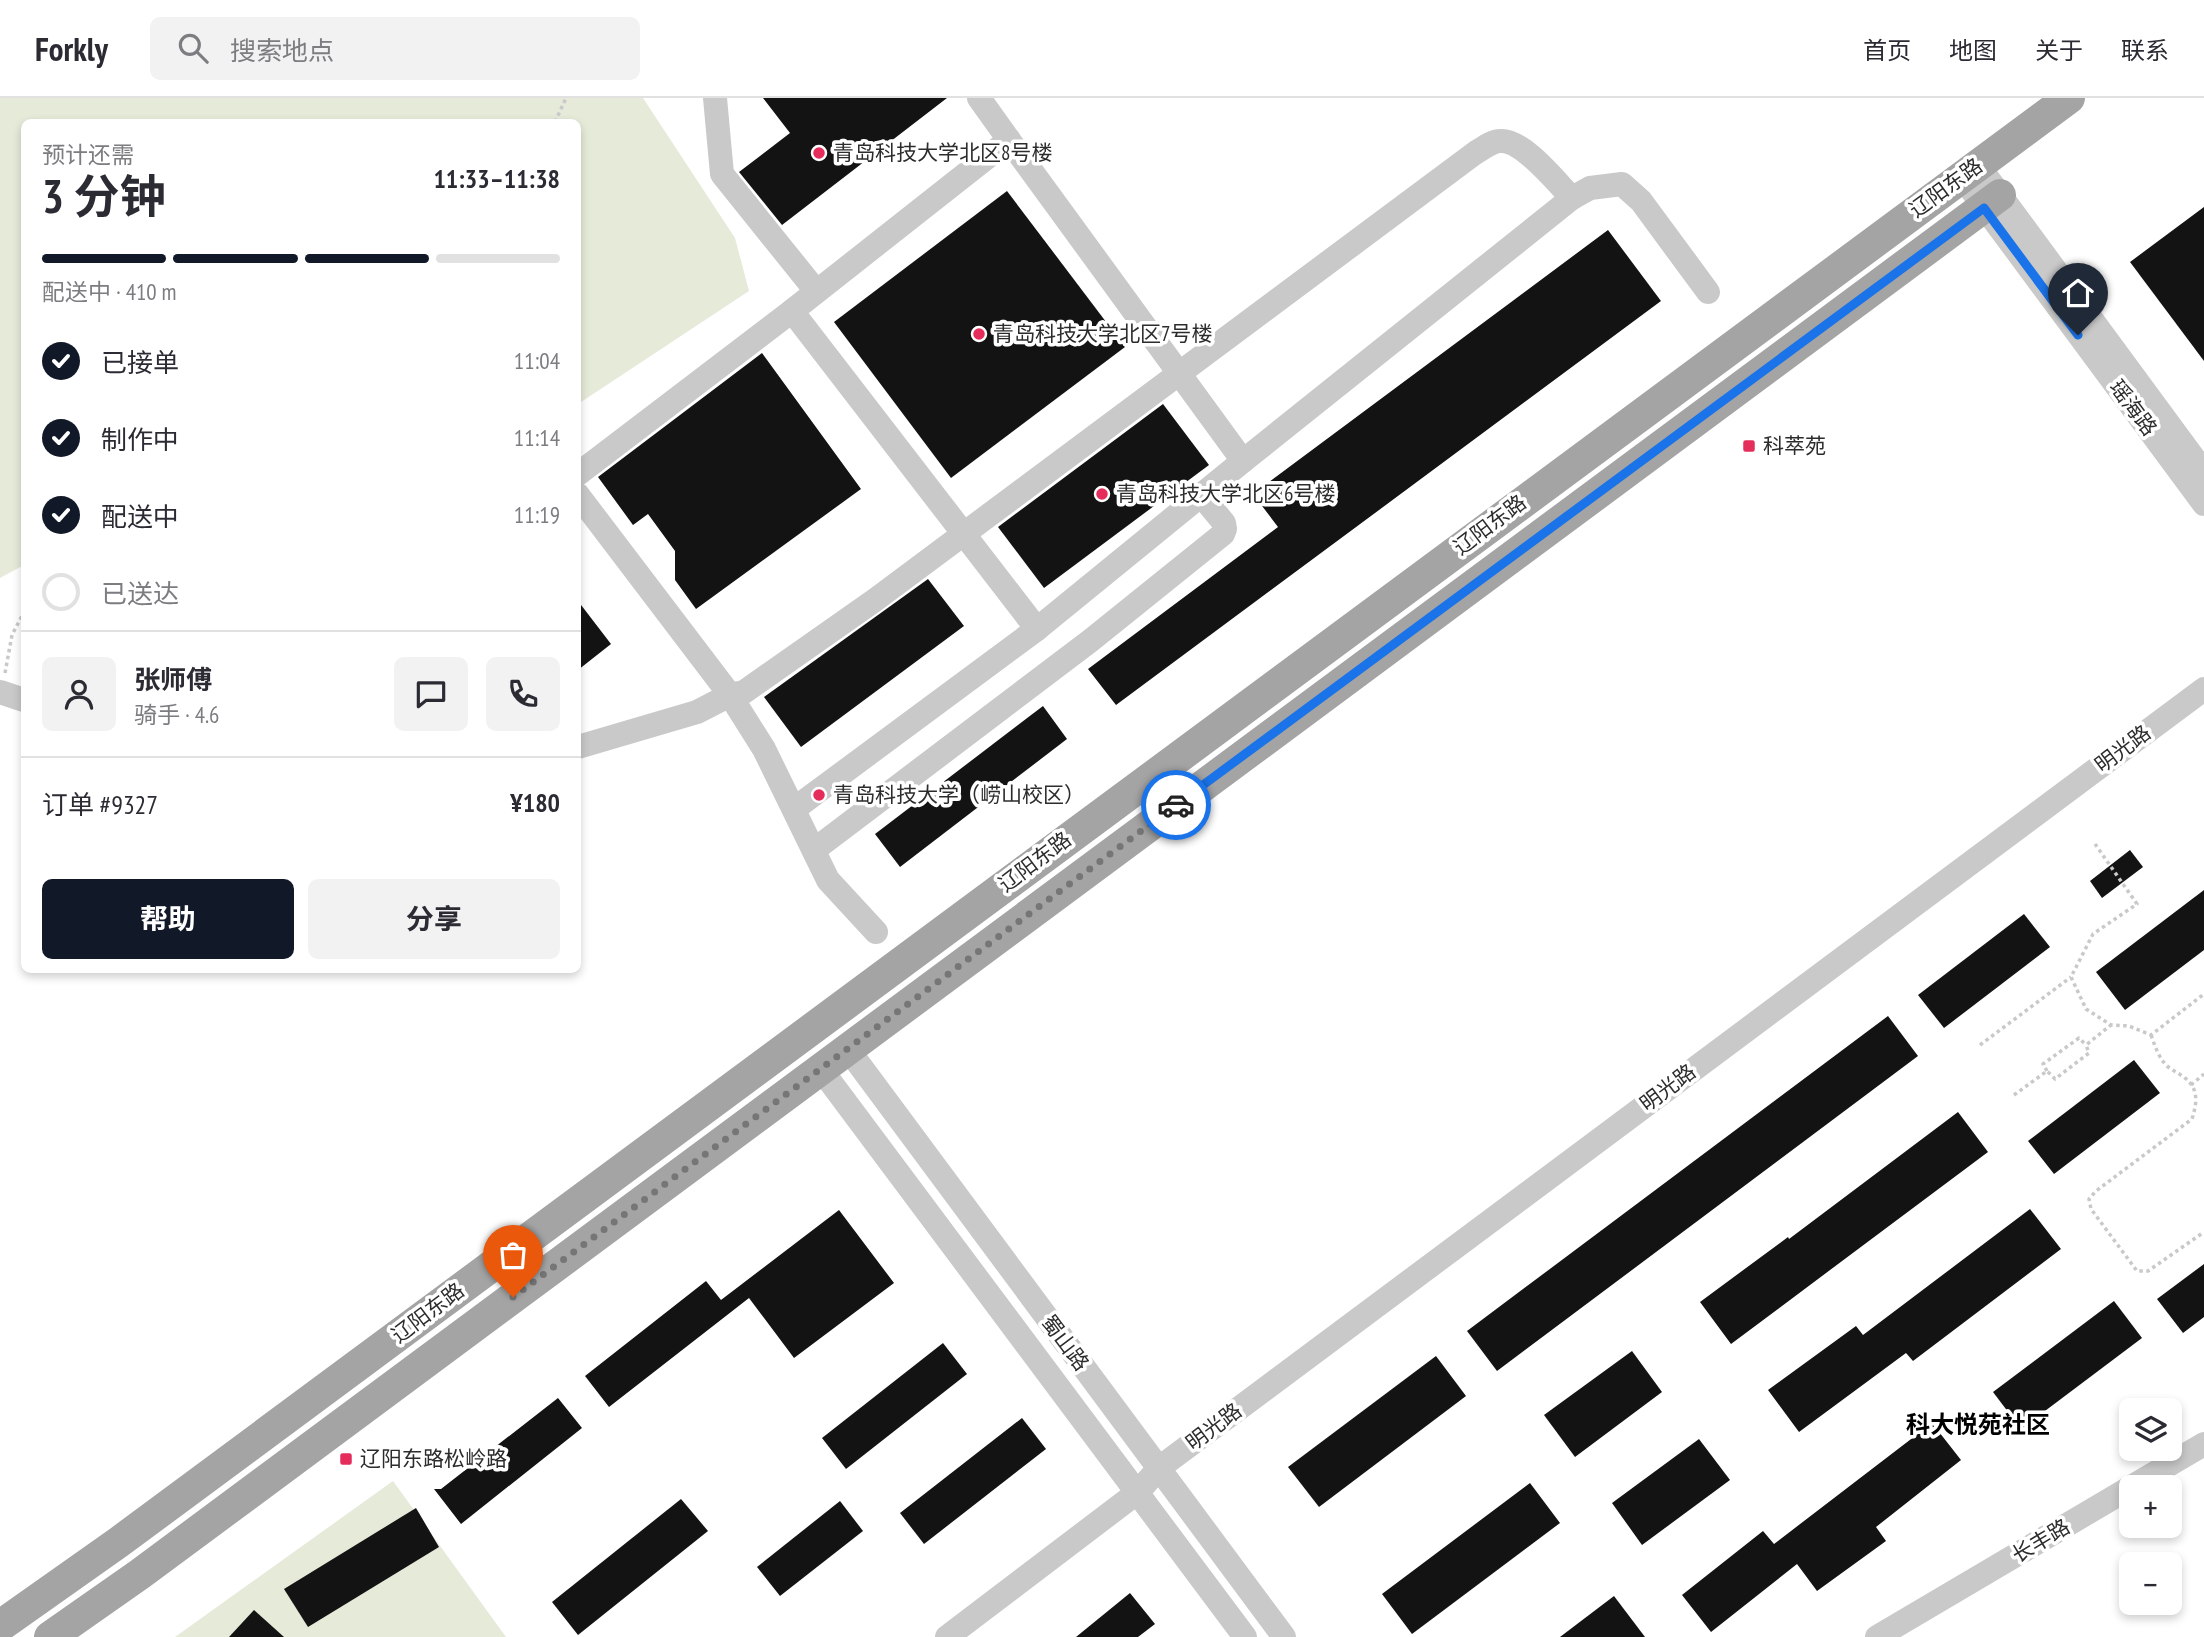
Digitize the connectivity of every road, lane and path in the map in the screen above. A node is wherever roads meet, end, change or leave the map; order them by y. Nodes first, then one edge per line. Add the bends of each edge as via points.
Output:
1 (566, 98) edge
2 (715, 98) edge
3 (979, 98) edge
4 (2069, 98) edge
5 (556, 119) edge
6 (1009, 140) junction
7 (1970, 171) junction
8 (1572, 198) junction
9 (1992, 202) junction
10 (816, 291) junction
11 (1708, 292) dead end
12 (792, 311) junction
13 (1178, 372) junction
14 (1243, 461) junction
15 (581, 472) edge
16 (2204, 472) edge
17 (1201, 495) junction
18 (581, 499) edge
19 (2204, 504) edge
20 (963, 534) junction
21 (21, 618) edge
22 (1037, 628) junction
23 (1, 686) edge
24 (2204, 689) edge
25 (730, 695) junction
26 (21, 698) edge
27 (2204, 709) edge
28 (581, 746) edge
29 (794, 809) junction
30 (2095, 844) dead end
31 (814, 850) junction
32 (876, 932) dead end
33 (2071, 977) junction
34 (2204, 994) edge
35 (2111, 1026) junction
36 (2151, 1035) junction
37 (1980, 1045) dead end
38 (2086, 1045) junction
39 (847, 1048) junction
40 (820, 1069) junction
41 (2047, 1071) junction
42 (2204, 1074) edge
43 (2191, 1085) junction
44 (2014, 1095) dead end
45 (2204, 1232) edge
46 (2204, 1444) edge
47 (1163, 1474) junction
48 (1138, 1492) junction
49 (0, 1626) edge
50 (50, 1637) edge
51 (947, 1637) edge
52 (1245, 1637) edge
53 (1284, 1637) edge
54 (1877, 1637) edge

1 - 5 path
2 - 10 street via 722,174
3 - 6 street
4 - 7 main road, 辽阳东路
6 - 10 street
6 - 13 street
7 - 9 street, 瑶海路
7 - 49 main road, 辽阳东路
8 - 11 street via 1590,188 1622,184 1642,201
8 - 13 street via 1525,150 1498,141 1475,153
8 - 14 street
9 - 16 street, 瑶海路
9 - 19 street, 瑶海路
9 - 39 main road, 辽阳东路
10 - 12 street
12 - 15 street
12 - 20 street
13 - 14 street
13 - 20 street
14 - 17 street
17 - 22 street
17 - 31 street via 1224,523 1223,534
18 - 25 street
20 - 22 street
20 - 25 street via 744,692
21 - 23 path via 12,635
22 - 29 street
23 - 26 street
24 - 47 street, 明光路
25 - 28 street via 697,712
25 - 29 street
27 - 47 street, 明光路
29 - 31 street
30 - 33 path via 2137,904 2093,934
31 - 32 street via 828,880
33 - 35 path via 2086,1009
33 - 37 path
34 - 36 path
35 - 36 path via 2129,1026
35 - 38 path
36 - 43 path via 2168,1067
38 - 41 path via 2079,1038 2043,1064
38 - 41 path via 2090,1053 2055,1080
39 - 40 main road, 辽阳东路
39 - 47 street, 蜀山路
40 - 48 street, 蜀山路
40 - 50 main road, 辽阳东路
41 - 44 path
42 - 43 path
43 - 45 path via 2196,1104 2192,1119 2089,1199 2091,1209 2137,1271 2148,1271
46 - 54 street, 长丰路
47 - 48 street, 明光路
47 - 53 street, 蜀山路
48 - 51 street, 明光路
48 - 52 street, 蜀山路

